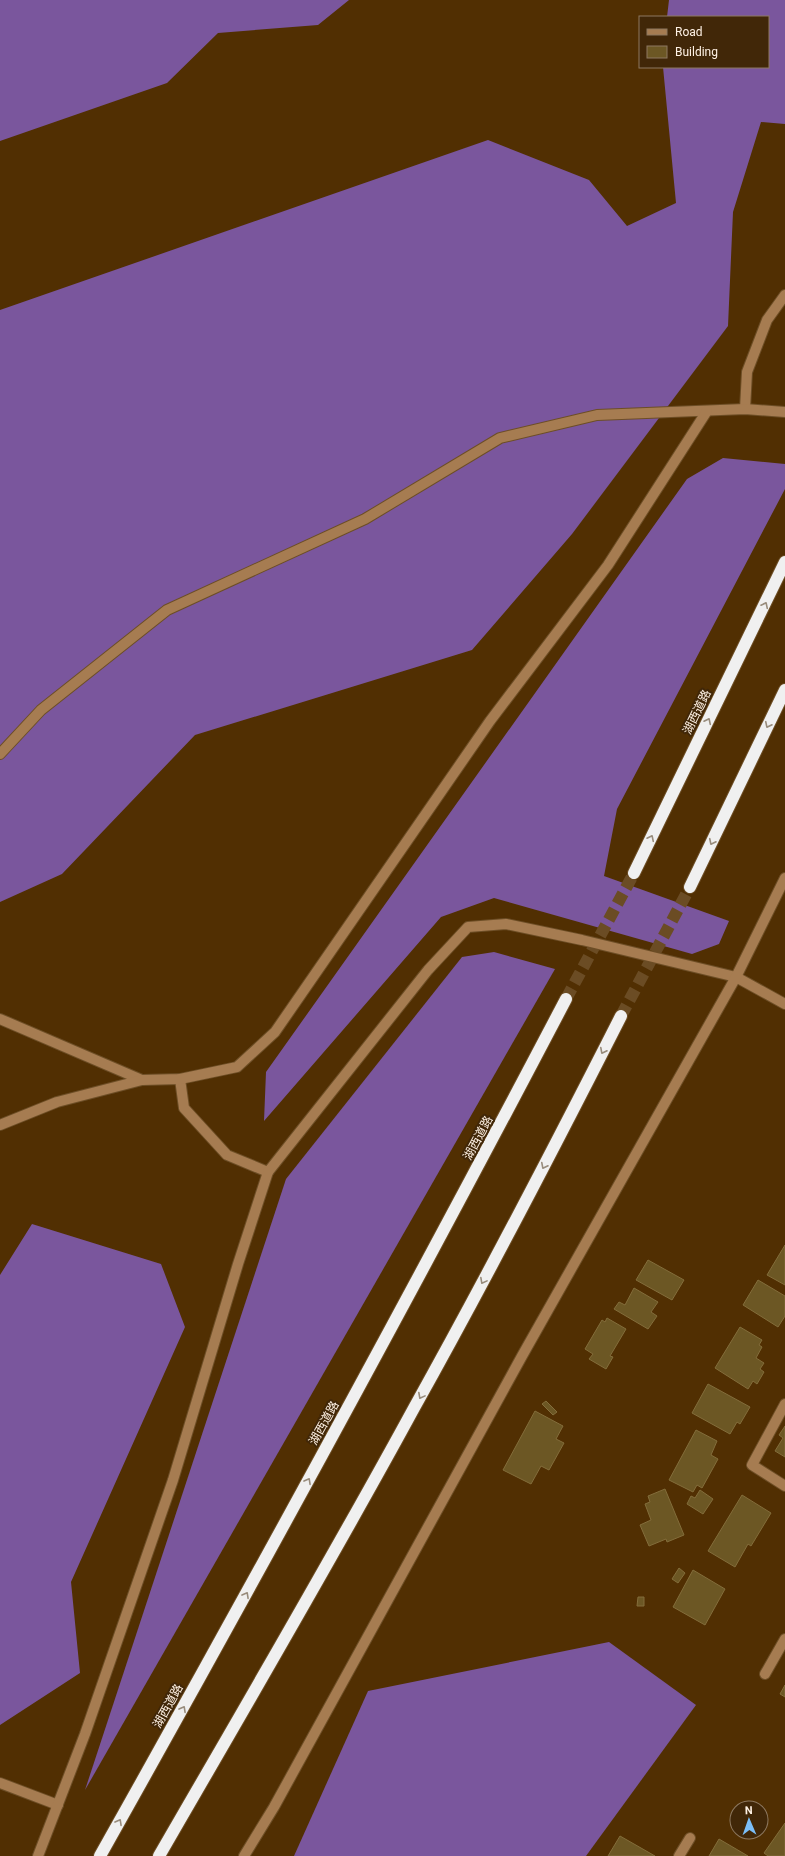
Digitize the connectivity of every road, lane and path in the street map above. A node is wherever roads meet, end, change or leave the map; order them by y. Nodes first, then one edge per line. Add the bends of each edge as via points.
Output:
1 (785, 295) edge
2 (745, 410) junction
3 (707, 411) junction
4 (785, 412) edge
5 (785, 562) edge
6 (785, 690) edge
7 (0, 754) edge
8 (634, 873) tunnel mouth
9 (785, 878) edge
10 (690, 887) tunnel mouth
11 (736, 977) junction
12 (566, 999) tunnel mouth
13 (785, 1004) edge
14 (621, 1016) tunnel mouth
15 (0, 1019) edge
16 (180, 1079) junction
17 (142, 1080) junction
18 (0, 1125) edge
19 (268, 1172) junction
20 (785, 1404) edge
21 (785, 1486) edge
22 (785, 1639) edge
23 (765, 1674) dead end
24 (0, 1783) edge
25 (58, 1805) junction
26 (690, 1838) dead end
27 (38, 1856) edge
28 (100, 1856) edge
29 (159, 1856) edge
30 (244, 1856) edge
31 (679, 1856) edge

1 - 2 street via 767,320 746,372
2 - 3 street
2 - 4 street
3 - 7 street via 597,415 500,438 365,519 167,610 41,710
3 - 16 street via 608,565 490,721 275,1032 237,1067
8 -> 5 highway, 湖西道路
6 -> 10 highway
9 - 11 street
11 - 13 street
11 - 19 street via 506,924 468,927 428,970
11 - 30 street
28 -> 12 highway, 湖西道路 via 247,1595
14 -> 29 highway via 526,1203 414,1410
15 - 17 street
16 - 17 street
16 - 19 street via 184,1108 227,1155
17 - 18 street via 57,1102
19 - 25 street via 172,1480
20 - 21 street via 752,1465
22 - 23 street
24 - 25 street
25 - 27 street
26 - 31 street

